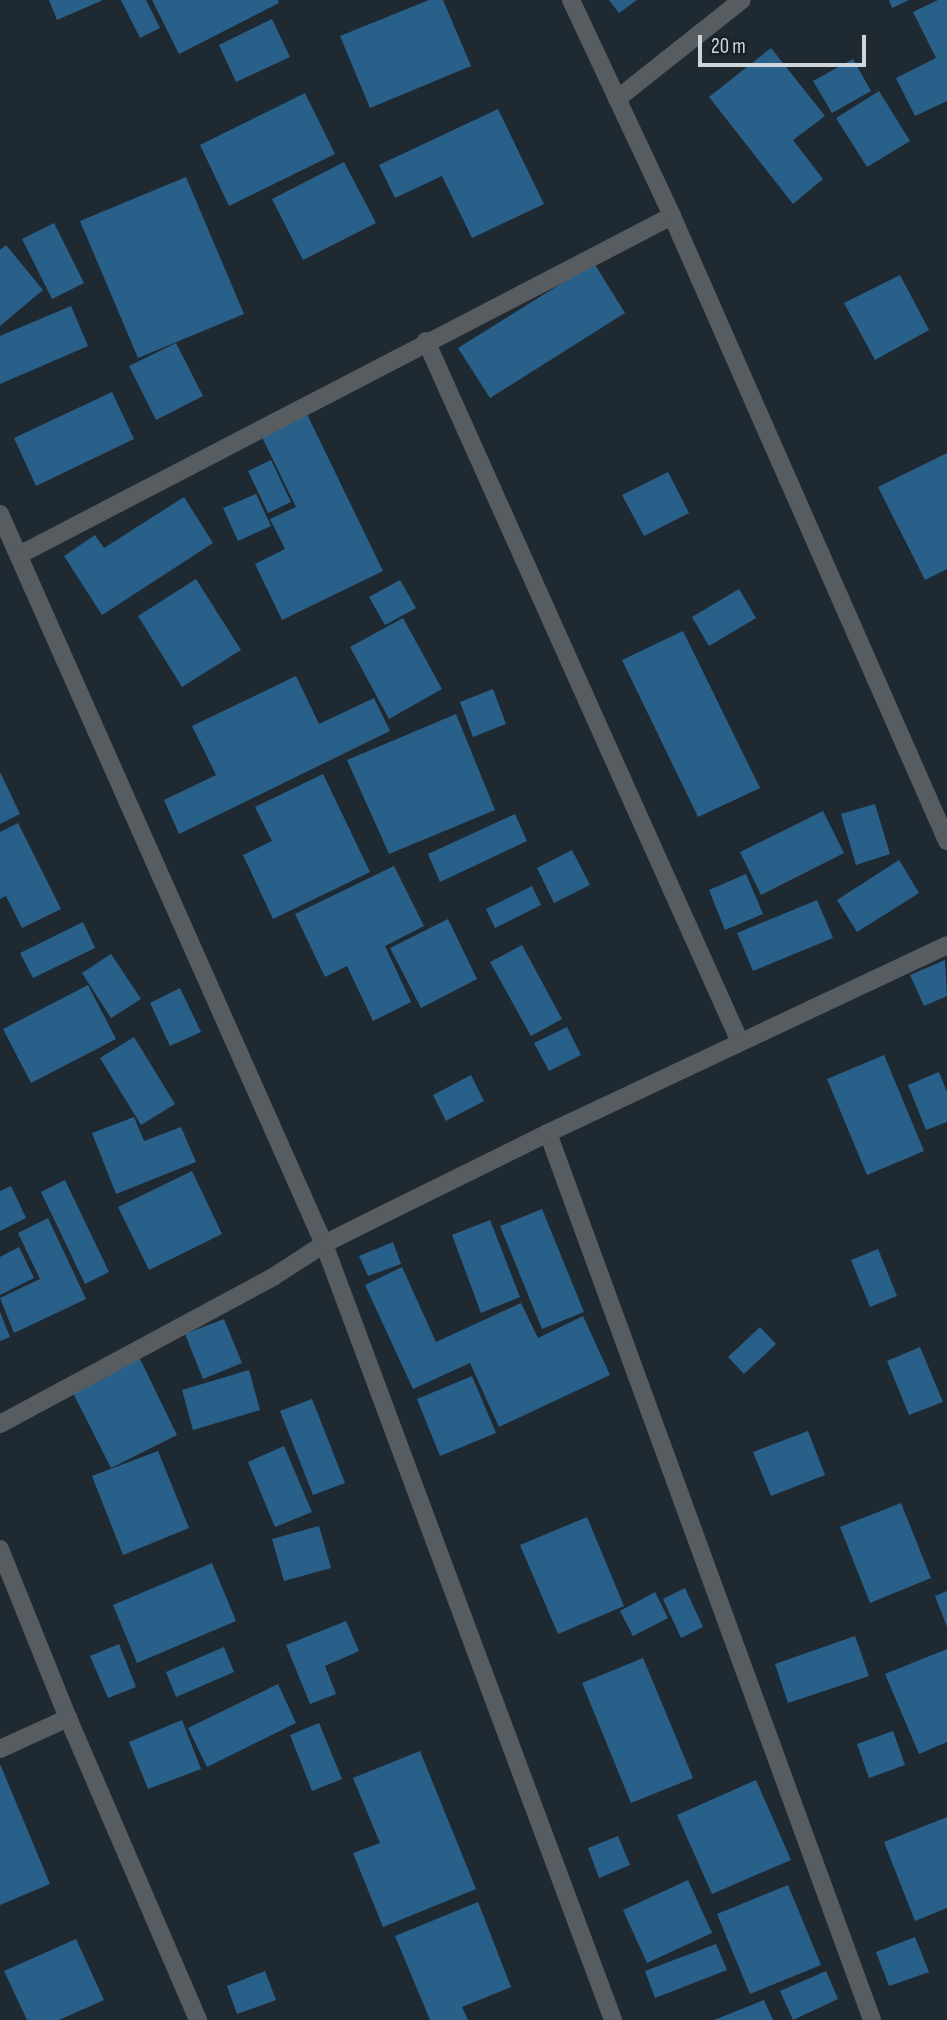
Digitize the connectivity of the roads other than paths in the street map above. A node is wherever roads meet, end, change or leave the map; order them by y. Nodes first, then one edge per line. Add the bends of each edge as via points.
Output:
1 (571, 0) edge
2 (742, 0) edge
3 (617, 99) junction
4 (671, 216) junction
5 (426, 341) junction
6 (0, 514) edge
7 (19, 555) junction
8 (947, 841) edge
9 (947, 945) edge
10 (740, 1042) junction
11 (548, 1133) junction
12 (324, 1244) junction
13 (0, 1424) edge
14 (0, 1549) edge
15 (68, 1718) junction
16 (0, 1749) edge
17 (198, 2020) edge
18 (613, 2020) edge
19 (872, 2020) edge

1 - 3 street
2 - 3 street
3 - 4 street
4 - 5 street
4 - 8 street
5 - 7 street
5 - 10 street
6 - 7 street
7 - 12 street
9 - 10 street
10 - 11 street
11 - 12 street
11 - 19 street
12 - 13 street via 274,1277
12 - 18 street
14 - 15 street
15 - 16 street
15 - 17 street

